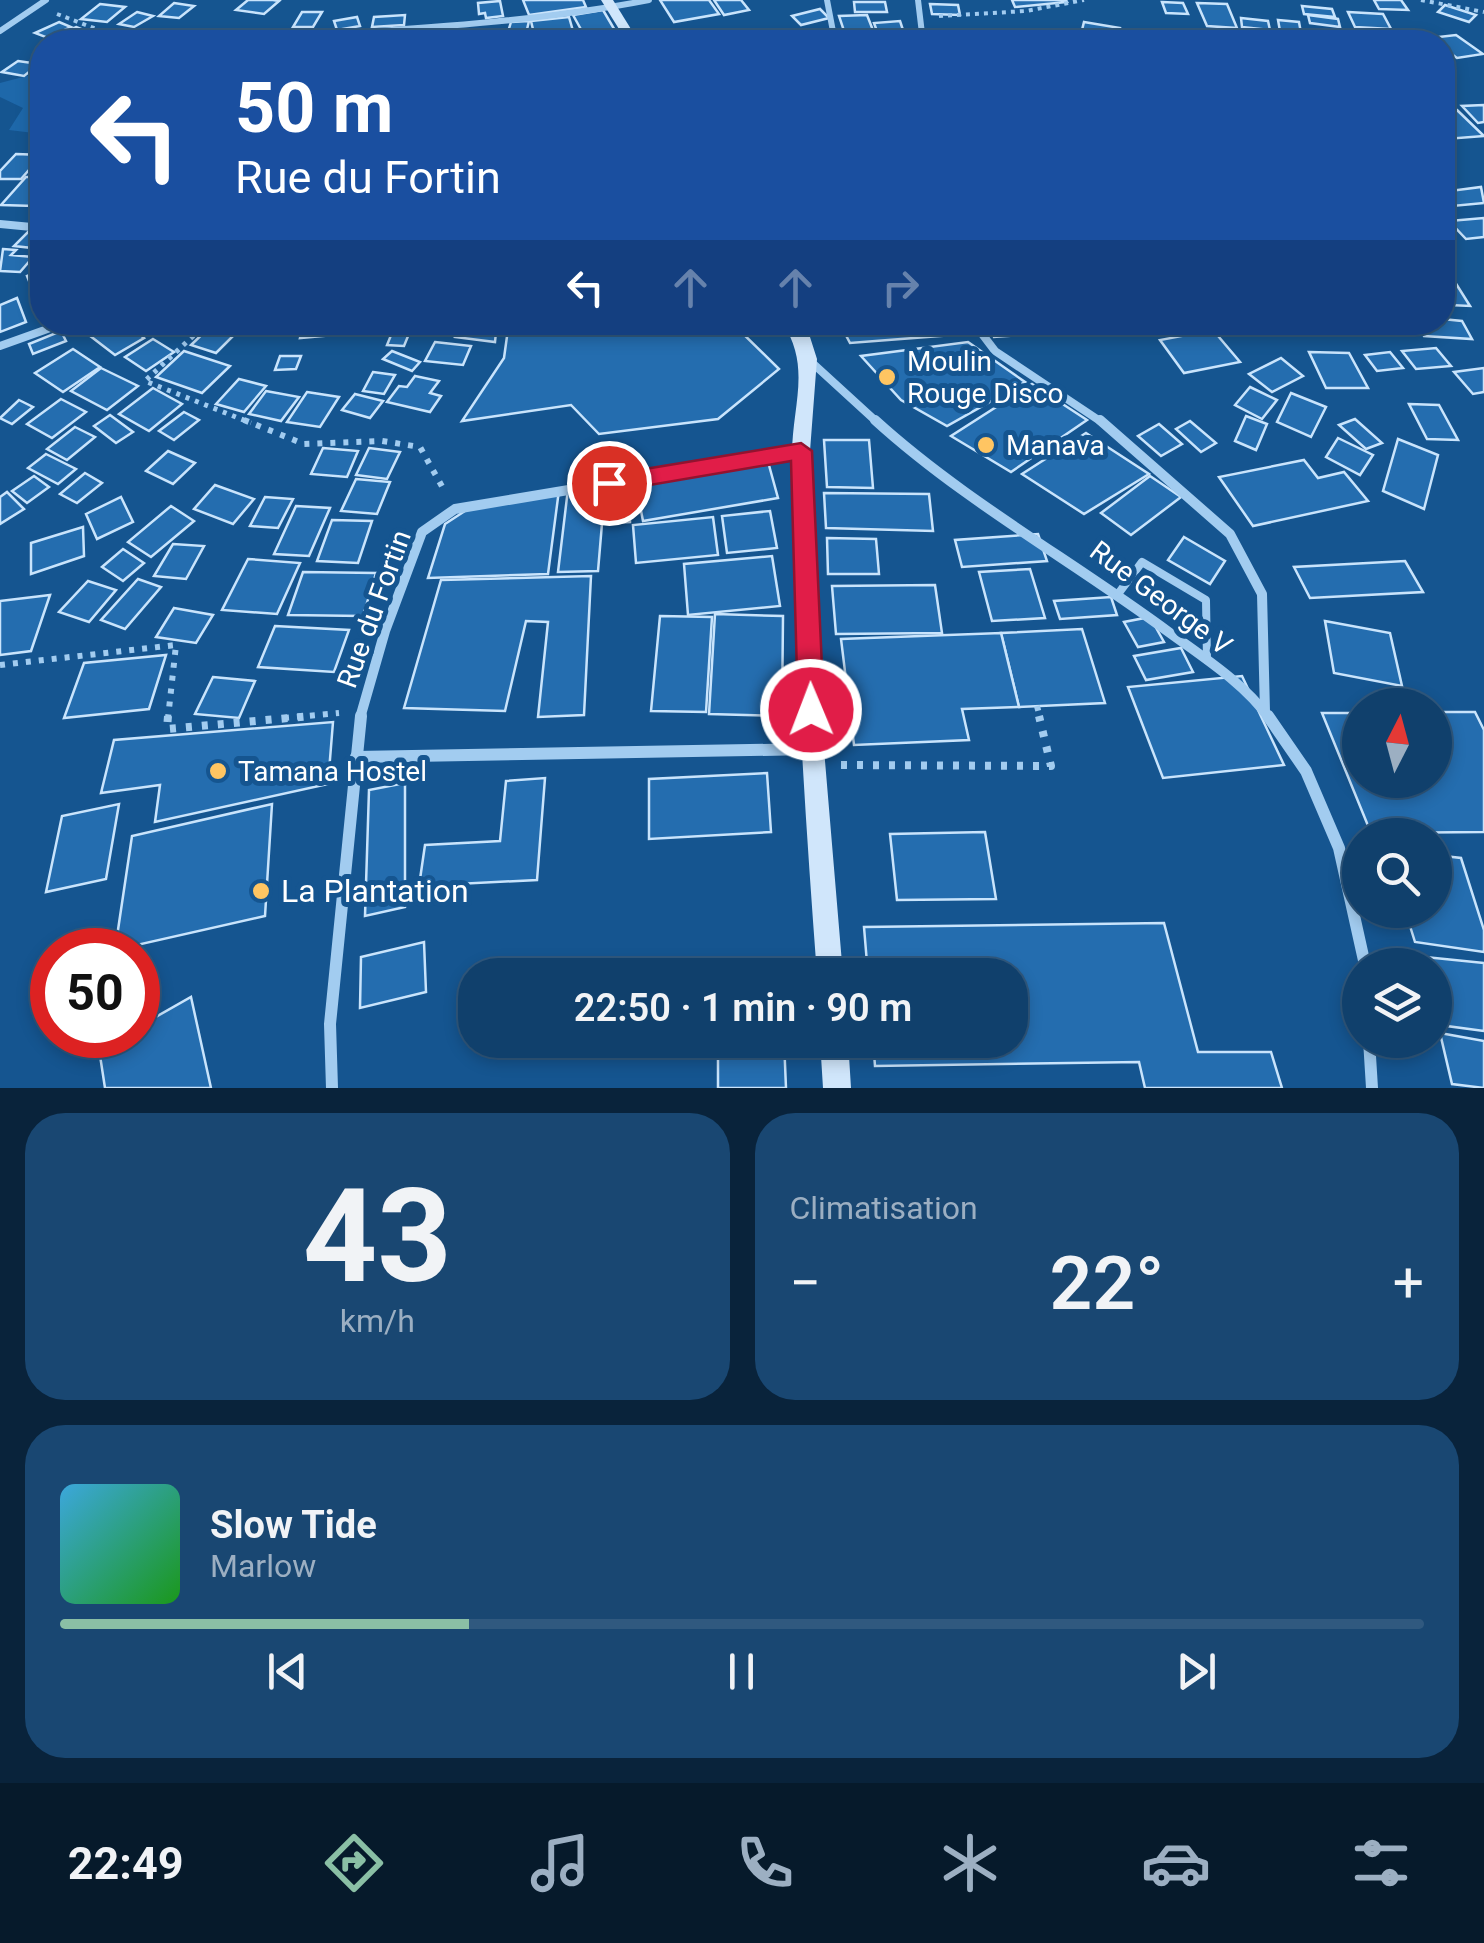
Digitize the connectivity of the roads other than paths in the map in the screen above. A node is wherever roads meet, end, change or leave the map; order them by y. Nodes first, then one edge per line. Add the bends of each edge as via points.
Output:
1 (46, 0) edge
2 (648, 0) edge
3 (827, 0) edge
4 (918, 0) edge
5 (610, 4) edge
6 (0, 30) edge
7 (388, 30) edge
8 (626, 30) edge
9 (833, 30) edge
10 (924, 30) edge
11 (0, 224) edge
12 (30, 227) edge
13 (30, 335) edge
14 (801, 335) edge
15 (983, 335) edge
16 (0, 346) edge
17 (808, 360) junction
18 (801, 451) junction
19 (1118, 594) junction
20 (1207, 660) junction
21 (1265, 712) junction
22 (356, 757) junction
23 (813, 757) junction
24 (1360, 948) edge
25 (829, 958) edge
26 (836, 1058) edge
27 (1370, 1058) edge
28 (332, 1088) edge
29 (838, 1088) edge
30 (1372, 1088) edge

1 - 6 street
2 - 5 street
3 - 9 street
4 - 10 street
5 - 7 street via 491,23
5 - 8 main road
11 - 12 street
13 - 16 street
14 - 17 main road
15 - 21 street via 995,351 1088,409 1230,534 1262,594
17 - 18 main road
17 - 19 street, Rue George V via 910,452
18 - 22 street, Rue du Fortin via 455,509 422,532 384,630 361,711
18 - 23 main road
19 - 20 street, Rue George V
19 - 20 lane via 1142,562 1206,600
20 - 21 street, Rue George V
21 - 24 street, Rue George V via 1306,772 1338,848
22 - 23 street
22 - 28 street, Rue du Fortin via 330,1024
23 - 25 main road
26 - 29 main road
27 - 30 street

